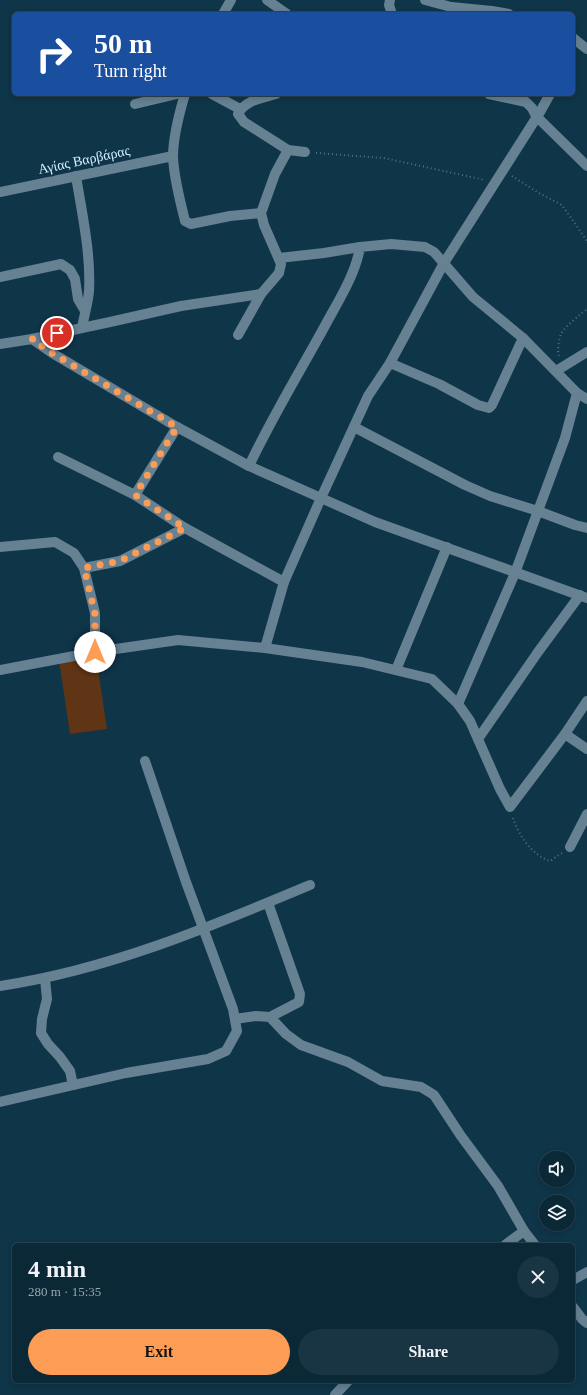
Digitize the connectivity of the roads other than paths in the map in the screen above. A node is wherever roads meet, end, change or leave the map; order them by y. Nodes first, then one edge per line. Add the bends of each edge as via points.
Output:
1 (231, 0) edge
2 (267, 0) edge
3 (390, 0) edge
4 (425, 0) edge
5 (224, 12) edge
6 (284, 12) edge
7 (391, 12) edge
8 (498, 12) edge
9 (576, 40) edge
10 (587, 49) edge
11 (169, 96) edge
12 (184, 96) edge
13 (216, 96) edge
14 (268, 96) edge
15 (498, 96) edge
16 (549, 96) edge
17 (135, 104) dead end
18 (240, 109) junction
19 (536, 116) junction
20 (288, 150) junction
21 (305, 152) road end
22 (173, 156) junction
23 (587, 166) edge
24 (76, 176) junction
25 (0, 192) edge
26 (261, 213) junction
27 (360, 247) junction
28 (279, 258) junction
29 (444, 263) junction
30 (0, 277) edge
31 (261, 294) junction
32 (85, 311) junction
33 (82, 328) junction
34 (238, 335) dead end
35 (523, 338) junction
36 (32, 339) junction
37 (0, 344) edge
38 (587, 352) edge
39 (390, 363) junction
40 (560, 368) junction
41 (577, 393) junction
42 (587, 399) edge
43 (177, 427) junction
44 (354, 427) junction
45 (58, 457) dead end
46 (249, 466) junction
47 (135, 495) junction
48 (321, 498) junction
49 (538, 511) junction
50 (185, 528) junction
51 (587, 528) edge
52 (0, 547) edge
53 (447, 548) junction
54 (84, 568) junction
55 (515, 572) junction
56 (284, 582) junction
57 (584, 597) edge
58 (265, 648) junction
59 (95, 652) junction
60 (0, 670) edge
61 (396, 670) junction
62 (587, 701) edge
63 (458, 704) junction
64 (565, 734) junction
65 (478, 739) junction
66 (587, 749) edge
67 (145, 761) dead end
68 (587, 814) edge
69 (570, 847) road end
70 (310, 885) dead end
71 (268, 902) junction
72 (203, 928) junction
73 (45, 979) junction
74 (0, 986) edge
75 (270, 1017) junction
76 (235, 1019) junction
77 (73, 1085) junction
78 (0, 1102) edge
79 (524, 1231) junction
80 (508, 1243) edge
81 (533, 1243) edge
82 (587, 1272) edge
83 (575, 1279) edge
84 (575, 1310) edge
85 (587, 1323) edge
86 (346, 1383) edge
87 (334, 1395) edge

1 - 5 street
2 - 6 street
3 - 7 street
4 - 8 street via 451,7
9 - 10 street
11 - 17 street
12 - 22 street via 177,122
13 - 18 street
14 - 18 street via 256,99
15 - 19 street via 526,102
16 - 19 street
18 - 20 street via 238,114 244,122
19 - 23 street
19 - 29 street
20 - 21 street
20 - 26 street via 275,174
22 - 24 street, Αγίας Βαρβάρας
22 - 26 street via 177,187 187,223
24 - 25 street, Αγίας Βαρβάρας
24 - 32 street via 87,243 89,291
26 - 28 street
27 - 28 street
27 - 29 street via 391,244 425,247
27 - 46 street via 346,288 263,436
28 - 31 street via 279,273
29 - 35 street via 473,297
29 - 39 street
30 - 32 street via 61,264 70,270 75,279 78,300
31 - 33 street via 181,306
31 - 34 street
32 - 33 street
33 - 36 street
35 - 39 street via 489,408
35 - 40 street
36 - 37 street
36 - 43 street
38 - 40 street
39 - 44 street via 368,396
40 - 41 street
41 - 42 street
41 - 49 street via 565,438
43 - 46 street
43 - 47 street
44 - 48 street
44 - 49 street via 465,485
45 - 47 street
46 - 48 street
47 - 50 street
48 - 53 street via 375,522
48 - 56 street
49 - 51 street via 575,526
49 - 55 street
50 - 54 street via 120,561
50 - 56 street
52 - 54 street via 55,542 74,553
53 - 55 street
53 - 61 street
54 - 59 street via 95,614
55 - 57 street
55 - 63 street
56 - 58 street
57 - 65 street via 538,652
58 - 59 street via 178,640
58 - 61 street via 362,662
59 - 60 street
61 - 63 street via 432,679
62 - 64 street
63 - 65 street
64 - 65 street via 510,807
64 - 66 street
67 - 72 street
68 - 69 street
70 - 71 street
71 - 72 street
71 - 75 street via 300,994 299,1002
72 - 73 street via 116,960
72 - 76 street
73 - 74 street
73 - 77 street via 47,999 41,1033 70,1071
75 - 76 street
75 - 79 street via 301,1045 348,1062 382,1081 421,1087 434,1095 498,1186
76 - 77 street via 237,1031 226,1051 208,1059
77 - 78 street
79 - 80 street
79 - 81 street
82 - 83 street
84 - 85 street
86 - 87 street

